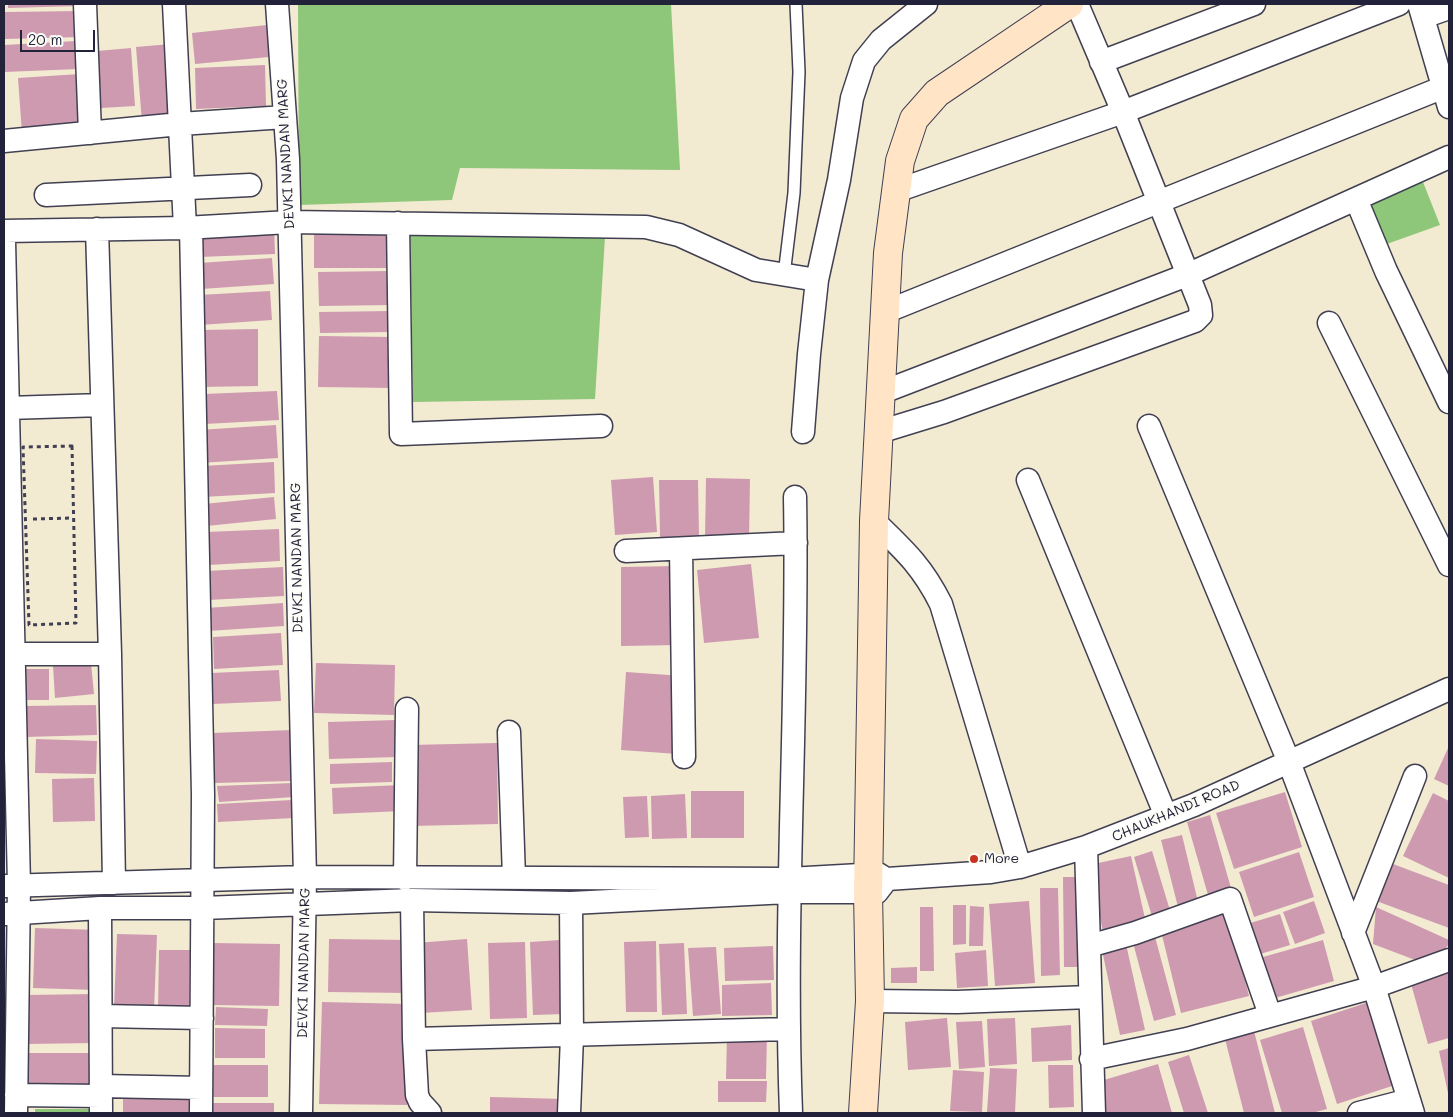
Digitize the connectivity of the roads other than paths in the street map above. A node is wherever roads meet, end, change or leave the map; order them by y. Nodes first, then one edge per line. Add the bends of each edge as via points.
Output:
1 (85, 4) edge
2 (174, 4) edge
3 (277, 4) edge
4 (796, 4) edge
5 (926, 4) edge
6 (1069, 4) edge
7 (1077, 4) edge
8 (1254, 4) edge
9 (1399, 4) edge
10 (1449, 8) edge
11 (1421, 10) edge
12 (1101, 62) junction
13 (1447, 93) edge
14 (1124, 112) junction
15 (285, 117) junction
16 (180, 124) junction
17 (90, 132) junction
18 (4, 141) edge
19 (1449, 157) edge
20 (250, 184) dead end
21 (182, 188) junction
22 (896, 191) junction
23 (46, 195) dead end
24 (1356, 199) junction
25 (1158, 201) junction
26 (289, 222) junction
27 (398, 223) junction
28 (188, 228) junction
29 (97, 229) junction
30 (4, 231) edge
31 (4, 241) edge
32 (784, 275) junction
33 (1187, 275) junction
34 (817, 280) junction
35 (885, 312) junction
36 (1329, 323) dead end
37 (880, 393) junction
38 (1449, 402) edge
39 (102, 405) junction
40 (8, 408) junction
41 (601, 426) dead end
42 (1149, 426) dead end
43 (803, 432) dead end
44 (879, 432) junction
45 (1028, 480) dead end
46 (795, 498) dead end
47 (874, 521) junction
48 (796, 543) junction
49 (680, 549) junction
50 (626, 551) dead end
51 (1449, 565) edge
52 (13, 654) junction
53 (110, 654) junction
54 (1449, 690) edge
55 (407, 709) dead end
56 (509, 732) dead end
57 (684, 757) dead end
58 (1289, 762) junction
59 (1416, 776) dead end
60 (1166, 816) junction
61 (1086, 847) junction
62 (1020, 867) junction
63 (305, 877) junction
64 (405, 878) junction
65 (514, 878) junction
66 (204, 880) junction
67 (875, 882) junction
68 (114, 883) junction
69 (11, 886) edge
70 (788, 886) junction
71 (412, 900) junction
72 (305, 903) junction
73 (571, 903) junction
74 (100, 908) junction
75 (203, 908) junction
76 (11, 914) edge
77 (1353, 933) junction
78 (1089, 946) junction
79 (1449, 960) edge
80 (1374, 988) junction
81 (1090, 998) junction
82 (870, 1002) junction
83 (1270, 1015) junction
84 (101, 1016) junction
85 (202, 1018) junction
86 (788, 1029) junction
87 (572, 1036) junction
88 (414, 1039) junction
89 (1091, 1059) junction
90 (201, 1088) junction
91 (101, 1099) edge
92 (16, 1104) edge
93 (1411, 1107) edge
94 (201, 1113) edge
95 (301, 1113) edge
96 (430, 1113) edge
97 (569, 1113) edge
98 (791, 1113) edge
99 (863, 1113) edge
100 (1094, 1113) edge
101 (1359, 1113) edge

1 - 17 street
2 - 16 street
3 - 15 street, DEVKI NANDAN MARG
4 - 32 lane via 799,72 794,194
5 - 34 street via 881,40 864,61 852,98 839,180
6 - 22 street via 938,93 925,106 914,119 907,136
7 - 12 street
8 - 12 street
9 - 14 street
10 - 11 street
11 - 13 street
12 - 14 street
13 - 25 street
14 - 22 street
14 - 25 street
15 - 16 street
15 - 26 street, DEVKI NANDAN MARG
16 - 17 street
16 - 21 street
17 - 18 street
19 - 24 street
20 - 21 street
21 - 23 street
21 - 28 street
22 - 35 street
24 - 33 street
24 - 38 street via 1386,271
25 - 33 street
25 - 35 street
26 - 27 street
26 - 28 street
26 - 63 street, DEVKI NANDAN MARG
27 - 32 street via 646,227 679,235 756,270
27 - 41 street via 401,434
28 - 29 street
28 - 66 street via 199,543
29 - 30 street
29 - 39 street
31 - 40 street
32 - 34 street
33 - 37 street
33 - 44 street via 1201,311 1196,321 944,412
34 - 43 street
35 - 37 street
36 - 51 street
37 - 44 street
39 - 40 street
39 - 53 street
40 - 52 street
42 - 58 street
44 - 47 street
45 - 60 street
46 - 48 street
47 - 62 street via 928,577 941,604
47 - 67 street
48 - 49 street
48 - 70 street
49 - 50 street
49 - 57 street
52 - 53 street
52 - 69 street
53 - 68 street
54 - 58 street, CHAUKHANDI ROAD
55 - 64 street
56 - 65 street
58 - 60 street, CHAUKHANDI ROAD
58 - 77 street
59 - 77 street
60 - 61 street, CHAUKHANDI ROAD
61 - 62 street, CHAUKHANDI ROAD
61 - 78 street
62 - 67 street, CHAUKHANDI ROAD
63 - 64 street
63 - 66 street
63 - 72 street, DEVKI NANDAN MARG
64 - 65 street
65 - 70 street
66 - 68 street
66 - 75 street
67 - 70 street, CHAUKHANDI ROAD
67 - 82 street
68 - 69 street
69 - 76 street
70 - 73 street
70 - 86 street
71 - 72 street
71 - 73 street
71 - 88 street
72 - 75 street
72 - 95 street, DEVKI NANDAN MARG
73 - 87 street
74 - 75 street
74 - 76 street
74 - 84 street
75 - 85 street
76 - 92 street
77 - 80 street
78 - 81 street
78 - 83 street via 1230,899
79 - 80 street
80 - 83 street
80 - 93 street
81 - 82 street
81 - 89 street
82 - 99 street
83 - 89 street via 1187,1039
84 - 85 street
84 - 91 street
85 - 90 street
86 - 87 street
86 - 98 street
87 - 88 street
87 - 97 street
88 - 96 street via 416,1094
89 - 100 street
90 - 91 street
90 - 94 street
91 - 92 street
93 - 101 street

